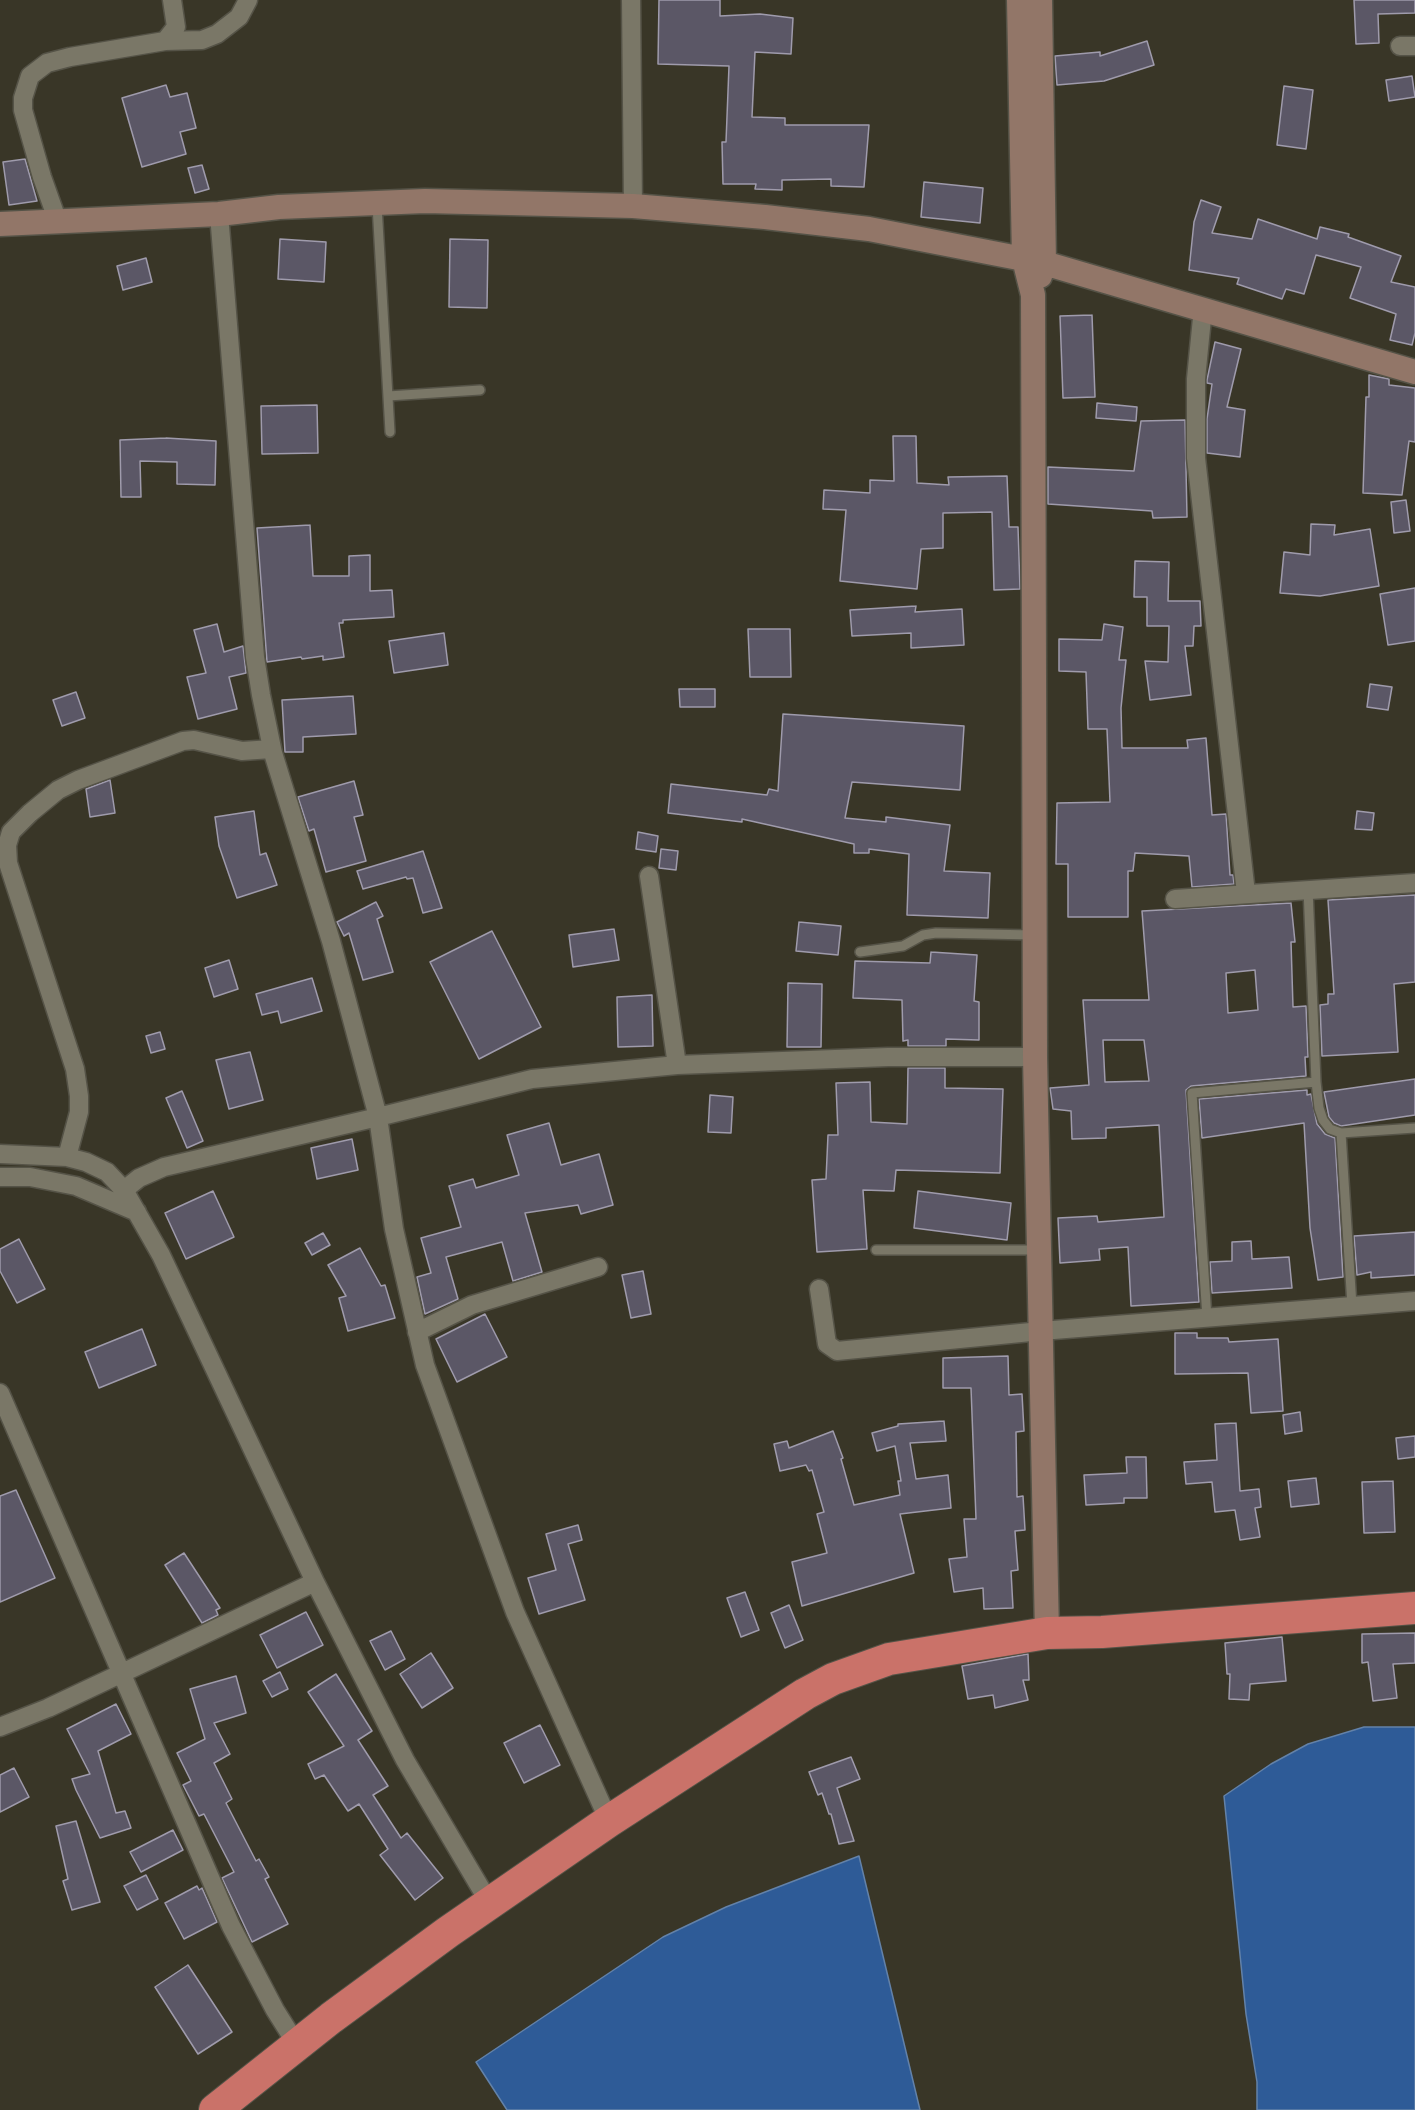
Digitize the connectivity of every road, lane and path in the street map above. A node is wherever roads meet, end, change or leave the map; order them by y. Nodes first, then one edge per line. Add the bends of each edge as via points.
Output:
1 (172, 0) edge
2 (248, 0) edge
3 (631, 0) edge
4 (1019, 0) edge
5 (1040, 0) edge
6 (165, 41) junction
7 (377, 203) junction
8 (633, 206) junction
9 (219, 214) junction
10 (58, 222) junction
11 (0, 224) edge
12 (1034, 261) junction
13 (1203, 308) junction
14 (1415, 372) edge
15 (480, 390) dead end
16 (388, 396) junction
17 (390, 432) dead end
18 (272, 749) junction
19 (649, 876) dead end
20 (1415, 883) edge
21 (1308, 889) junction
22 (1246, 893) junction
23 (1175, 898) dead end
24 (1035, 935) junction
25 (861, 952) dead end
26 (1035, 1057) junction
27 (677, 1065) junction
28 (1316, 1082) junction
29 (378, 1117) junction
30 (1415, 1128) edge
31 (1341, 1133) junction
32 (0, 1154) edge
33 (67, 1157) junction
34 (0, 1177) edge
35 (124, 1190) junction
36 (137, 1212) junction
37 (876, 1250) dead end
38 (1040, 1250) junction
39 (598, 1267) dead end
40 (819, 1289) dead end
41 (1415, 1301) edge
42 (1352, 1306) junction
43 (1208, 1318) junction
44 (1041, 1331) junction
45 (417, 1332) junction
46 (0, 1393) edge
47 (315, 1582) junction
48 (1415, 1608) edge
49 (1047, 1633) junction
50 (122, 1673) junction
51 (0, 1727) edge
52 (609, 1821) junction
53 (490, 1904) junction
54 (297, 2045) junction
55 (215, 2110) edge

1 - 6 street via 176,27
2 - 6 street via 239,17 217,34 202,40
3 - 8 street
4 - 12 main road
5 - 12 main road
6 - 10 street via 63,58 30,76 22,98 23,110
7 - 8 main road
7 - 9 main road
7 - 16 lane
8 - 12 main road via 869,229
9 - 10 main road
9 - 18 street via 255,657
10 - 11 main road
12 - 13 main road
12 - 24 main road
13 - 14 main road
13 - 22 street via 1196,379 1196,458
15 - 16 lane
16 - 17 lane
18 - 29 street via 331,941
18 - 33 street via 242,751 183,741 58,790 11,832 7,845 13,882 75,1069 79,1112
19 - 27 street
20 - 21 street
21 - 22 street
21 - 28 lane
22 - 23 street
24 - 25 lane via 936,933 903,945
24 - 26 main road
26 - 27 street via 888,1057
26 - 38 main road
27 - 29 street via 532,1079
28 - 31 lane via 1323,1120 1330,1129
28 - 43 lane via 1192,1093
29 - 35 street via 164,1167
29 - 45 street via 394,1229
30 - 31 lane
31 - 42 lane
32 - 33 street
33 - 35 street via 106,1172
34 - 36 street via 30,1177 76,1186
35 - 36 street
36 - 47 street via 209,1353
37 - 38 lane
38 - 44 main road
39 - 45 street via 472,1305
40 - 44 street via 827,1344 837,1351
41 - 42 street
42 - 43 street
43 - 44 street
44 - 49 main road
45 - 52 street via 425,1365 515,1612
46 - 50 street
47 - 50 street
47 - 53 street via 405,1760
48 - 49 highway
49 - 52 highway via 909,1654 863,1666 805,1694
50 - 51 street
50 - 54 street via 231,1926
52 - 53 highway
53 - 54 highway
54 - 55 highway

